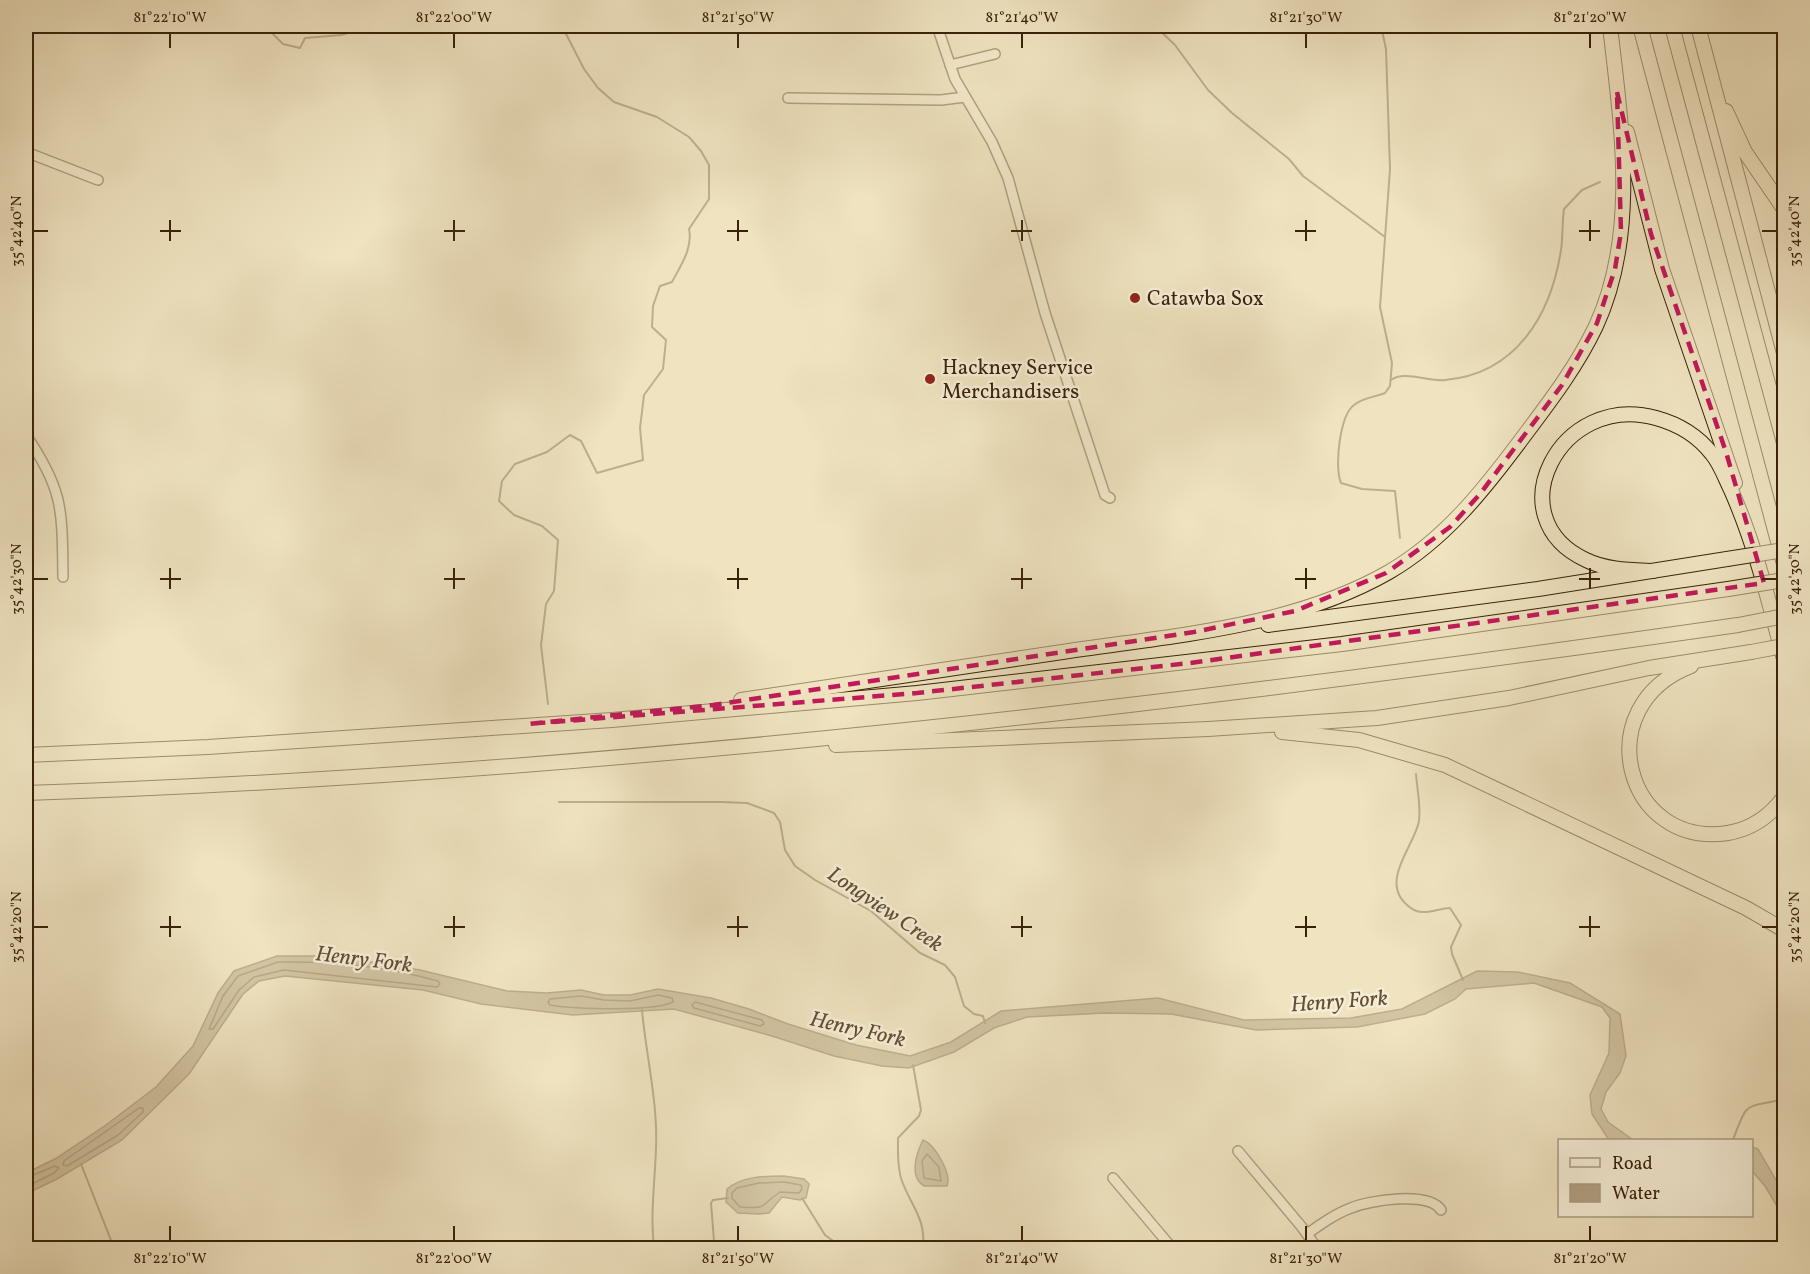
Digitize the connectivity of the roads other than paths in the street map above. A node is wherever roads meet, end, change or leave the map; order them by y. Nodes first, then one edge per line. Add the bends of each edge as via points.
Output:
1 (937, 26) edge
2 (1610, 26) edge
3 (1640, 26) edge
4 (1672, 26) edge
5 (1698, 26) edge
6 (995, 54) dead end
7 (950, 65) junction
8 (1617, 92) junction
9 (965, 97) junction
10 (788, 98) dead end
11 (26, 152) edge
12 (98, 180) dead end
13 (1785, 209) edge
14 (1785, 353) edge
15 (26, 435) edge
16 (1785, 443) edge
17 (1110, 498) dead end
18 (1747, 531) junction
19 (1785, 550) edge
20 (1785, 564) edge
21 (1653, 571) junction
22 (63, 576) dead end
23 (1785, 579) edge
24 (1785, 616) edge
25 (1194, 632) junction
26 (1785, 646) edge
27 (1717, 656) junction
28 (1785, 659) edge
29 (528, 724) junction
30 (1208, 729) junction
31 (784, 742) junction
32 (26, 755) edge
33 (26, 793) edge
34 (1785, 797) edge
35 (1785, 930) edge
36 (1238, 1151) dead end
37 (1113, 1178) dead end
38 (1441, 1210) dead end
39 (1306, 1234) junction
40 (1172, 1248) edge
41 (1317, 1248) edge

1 - 7 street
2 - 8 highway
3 - 20 highway
4 - 16 highway
5 - 13 highway via 1737,136 1759,176
5 - 14 highway
6 - 7 street
7 - 9 street
8 - 18 highway via 1651,234 1726,452
8 - 25 highway via 1622,216 1608,294 1580,357 1497,473 1450,527 1386,573 1311,606
9 - 10 street
9 - 17 street via 1008,178 1045,313 1105,495
11 - 12 street
15 - 22 street via 57,489
18 - 21 highway via 1718,462 1691,433 1666,420 1643,415 1617,416 1592,423 1566,440 1547,468 1543,491 1548,520 1566,548 1588,561 1620,569
18 - 28 highway
19 - 21 highway, bridge
21 - 25 highway via 1445,602
23 - 29 highway, bridge via 1353,643 1143,668 917,693
24 - 31 highway, bridge via 1233,695
25 - 29 highway via 713,705
26 - 27 highway, bridge
27 - 30 highway via 1420,713
27 - 34 highway via 1672,675 1641,705 1629,743 1637,784 1661,815 1682,828 1705,834 1749,827
29 - 32 highway
30 - 31 highway via 806,746
30 - 35 highway via 1346,738 1425,758 1496,788
31 - 33 highway via 502,765
36 - 39 street
37 - 40 street
38 - 39 street via 1434,1202 1424,1200 1365,1203 1335,1215
39 - 41 street

